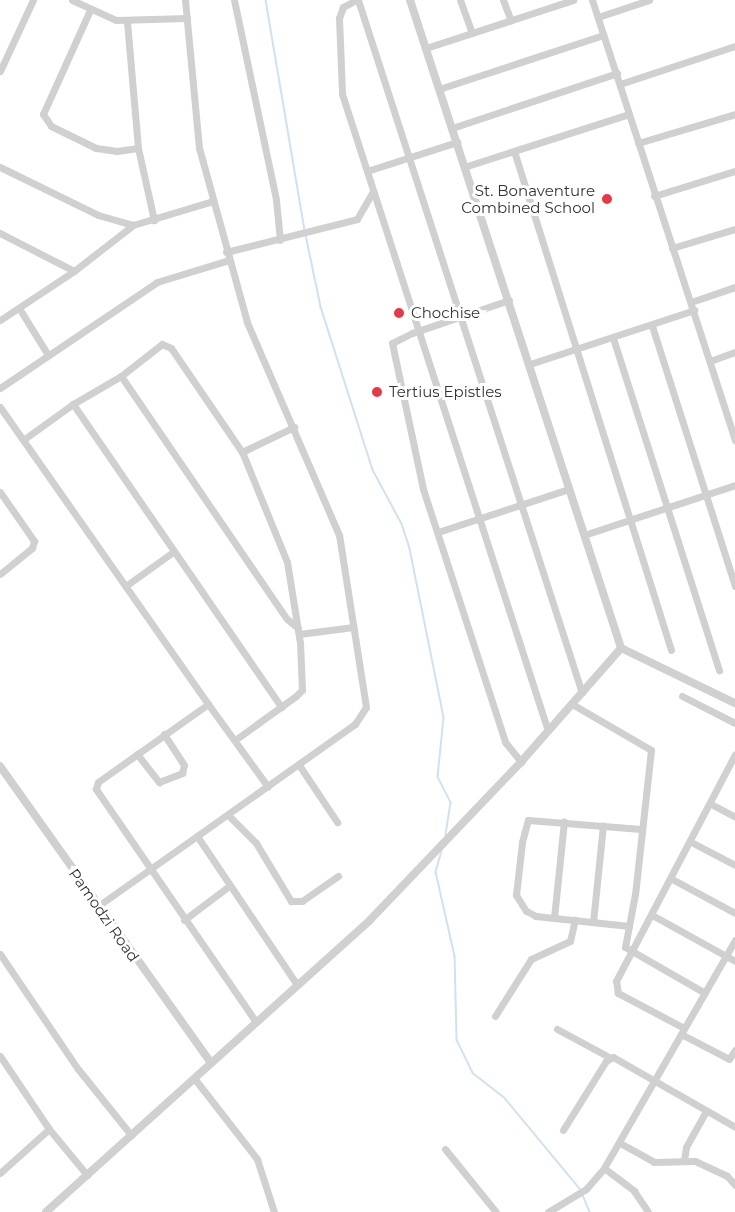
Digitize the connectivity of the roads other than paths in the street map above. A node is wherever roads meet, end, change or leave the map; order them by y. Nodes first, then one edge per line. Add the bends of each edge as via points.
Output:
1 (33, 0) edge
2 (72, 0) edge
3 (184, 0) edge
4 (234, 0) edge
5 (357, 0) edge
6 (410, 0) edge
7 (460, 0) edge
8 (503, 0) edge
9 (573, 0) edge
10 (592, 0) edge
11 (649, 0) edge
12 (547, 4) edge
13 (90, 9) junction
14 (598, 17) junction
15 (187, 18) junction
16 (510, 21) junction
17 (128, 22) junction
18 (472, 33) junction
19 (603, 35) junction
20 (735, 46) edge
21 (426, 48) junction
22 (0, 71) edge
23 (617, 73) junction
24 (620, 84) junction
25 (439, 89) junction
26 (629, 114) junction
27 (735, 114) edge
28 (452, 128) junction
29 (457, 142) junction
30 (638, 143) junction
31 (138, 148) junction
32 (513, 152) junction
33 (409, 159) junction
34 (0, 167) edge
35 (464, 167) junction
36 (367, 171) junction
37 (735, 171) edge
38 (373, 192) junction
39 (654, 196) junction
40 (213, 201) junction
41 (154, 220) junction
42 (133, 225) junction
43 (735, 229) edge
44 (0, 233) edge
45 (280, 240) junction
46 (672, 248) junction
47 (228, 256) junction
48 (74, 271) junction
49 (735, 287) edge
50 (509, 300) junction
51 (692, 302) junction
52 (19, 308) junction
53 (694, 310) junction
54 (460, 316) junction
55 (0, 320) edge
56 (652, 326) junction
57 (417, 331) junction
58 (613, 338) junction
59 (576, 351) junction
60 (735, 352) edge
61 (48, 355) junction
62 (710, 361) junction
63 (530, 364) junction
64 (121, 376) junction
65 (0, 388) edge
66 (73, 404) junction
67 (0, 407) edge
68 (294, 427) junction
69 (23, 440) junction
70 (735, 440) edge
71 (242, 452) junction
72 (735, 485) edge
73 (569, 489) junction
74 (705, 495) junction
75 (1, 497) edge
76 (521, 505) junction
77 (667, 507) junction
78 (480, 519) junction
79 (628, 520) junction
80 (438, 532) junction
81 (584, 535) junction
82 (173, 552) junction
83 (0, 574) edge
84 (127, 585) junction
85 (735, 586) edge
86 (354, 627) junction
87 (299, 631) junction
88 (621, 648) junction
89 (671, 650) dead end
90 (719, 670) dead end
91 (582, 693) junction
92 (682, 696) dead end
93 (735, 703) edge
94 (208, 704) junction
95 (572, 704) junction
96 (281, 707) junction
97 (735, 723) edge
98 (548, 731) junction
99 (164, 734) junction
100 (235, 740) junction
101 (137, 754) junction
102 (735, 754) edge
103 (521, 762) junction
104 (299, 765) junction
105 (0, 766) edge
106 (732, 767) edge
107 (268, 787) junction
108 (711, 804) junction
109 (228, 815) junction
110 (735, 817) edge
111 (337, 822) dead end
112 (564, 822) junction
113 (603, 826) junction
114 (641, 829) junction
115 (198, 836) junction
116 (691, 842) junction
117 (735, 865) edge
118 (149, 870) junction
119 (338, 876) dead end
120 (672, 879) junction
121 (230, 886) junction
122 (98, 906) junction
123 (735, 913) edge
124 (652, 915) junction
125 (555, 918) junction
126 (184, 920) junction
127 (575, 920) junction
128 (593, 922) junction
129 (629, 926) junction
130 (735, 940) edge
131 (632, 951) junction
132 (0, 954) edge
133 (726, 956) junction
134 (735, 961) edge
135 (297, 985) junction
136 (705, 993) junction
137 (495, 1016) dead end
138 (256, 1022) junction
139 (557, 1029) dead end
140 (683, 1031) junction
141 (735, 1050) edge
142 (0, 1056) edge
143 (609, 1057) junction
144 (732, 1061) edge
145 (210, 1062) junction
146 (194, 1078) junction
147 (655, 1081) junction
148 (706, 1111) junction
149 (735, 1127) edge
150 (49, 1129) junction
151 (563, 1130) dead end
152 (130, 1135) junction
153 (620, 1143) junction
154 (446, 1149) dead end
155 (684, 1160) junction
156 (604, 1168) junction
157 (0, 1173) edge
158 (87, 1175) junction
159 (735, 1185) edge
160 (46, 1212) edge
161 (274, 1212) edge
162 (496, 1212) edge
163 (549, 1212) edge
164 (648, 1212) edge

1 - 22 street
2 - 13 street
3 - 15 street
4 - 45 street via 276,200
5 - 33 street
5 - 36 street via 343,7 339,18 340,83
6 - 21 street
7 - 18 street
8 - 16 street
9 - 12 street
10 - 14 street
11 - 14 street
12 - 16 street
13 - 17 street
13 - 31 street via 43,114 51,126 96,148 117,152
14 - 19 street
15 - 17 street
15 - 40 street via 196,130
16 - 18 street
17 - 31 street
18 - 21 street
19 - 23 street
19 - 25 street
20 - 24 street
21 - 25 street
23 - 24 street
23 - 28 street
24 - 26 street
25 - 28 street
26 - 30 street
26 - 32 street
27 - 30 street
28 - 29 street
29 - 33 street
29 - 35 street
30 - 39 street
31 - 41 street
32 - 35 street
32 - 59 street
33 - 36 street
33 - 54 street
34 - 42 street via 98,215
35 - 50 street
36 - 38 street
37 - 39 street
38 - 45 street via 357,219
38 - 57 street
39 - 46 street
40 - 41 street
40 - 47 street
41 - 42 street
42 - 48 street
43 - 46 street
44 - 48 street
45 - 47 street
46 - 51 street
47 - 61 street via 157,282
47 - 68 street via 247,322
48 - 52 street
49 - 51 street
50 - 54 street
50 - 63 street
51 - 53 street
52 - 55 street
52 - 61 street
53 - 56 street
53 - 62 street
54 - 57 street
54 - 76 street
56 - 58 street
56 - 74 street
57 - 78 street
57 - 80 street via 396,339 393,352 423,489
58 - 59 street
58 - 77 street
59 - 63 street
59 - 79 street
60 - 62 street
61 - 65 street
62 - 70 street
63 - 73 street
64 - 66 street
64 - 71 street via 167,344
64 - 87 street
66 - 69 street
66 - 82 street
67 - 69 street
68 - 71 street
68 - 86 street via 339,535
69 - 84 street
71 - 87 street via 284,550
72 - 74 street
73 - 76 street
73 - 81 street
74 - 77 street
74 - 85 street
75 - 83 street via 34,542
76 - 78 street
76 - 91 street
77 - 79 street
77 - 90 street
78 - 80 street
78 - 98 street
79 - 81 street
79 - 89 street
80 - 103 street via 505,742
81 - 88 street
82 - 84 street
82 - 96 street via 227,623
84 - 94 street
86 - 87 street
86 - 104 street via 366,707 362,717
87 - 96 street via 302,690
88 - 91 street
88 - 93 street
91 - 95 street
92 - 97 street
94 - 99 street
94 - 100 street
95 - 98 street
95 - 114 street via 651,750
96 - 100 street
98 - 103 street
99 - 101 street
99 - 101 street via 184,765 182,773 159,782
100 - 107 street
101 - 118 street via 98,782 96,789
102 - 106 street
103 - 135 street via 370,920
104 - 107 street
104 - 111 street
105 - 122 street, Pamodzi Road
106 - 108 street
107 - 109 street
108 - 110 street
108 - 116 street
109 - 115 street
109 - 119 street via 256,843 291,901 303,901
112 - 113 street
112 - 125 street
112 - 125 street via 525,821 516,895 526,911
113 - 114 street
113 - 128 street
114 - 129 street
115 - 118 street
115 - 121 street
116 - 117 street
116 - 120 street
118 - 122 street
118 - 126 street
120 - 123 street
120 - 124 street
121 - 126 street
121 - 135 street
122 - 145 street, Pamodzi Road
124 - 131 street
124 - 133 street
125 - 127 street
126 - 138 street
127 - 128 street
127 - 137 street via 566,945 531,959
128 - 129 street
129 - 131 street via 625,947
130 - 133 street
131 - 136 street
131 - 140 street via 615,981 618,993
132 - 152 street via 84,1077
133 - 134 street
133 - 136 street
135 - 138 street
136 - 140 street
138 - 145 street
139 - 143 street
140 - 144 street
140 - 147 street
141 - 144 street
142 - 150 street
143 - 147 street
143 - 151 street
145 - 146 street
146 - 152 street
146 - 161 street via 257,1159
147 - 148 street
147 - 153 street
148 - 149 street
148 - 155 street via 686,1147
150 - 157 street
150 - 158 street
152 - 158 street
153 - 155 street via 654,1162
153 - 156 street
154 - 162 street
155 - 159 street via 728,1176
156 - 163 street via 586,1189
156 - 164 street via 634,1191
158 - 160 street

